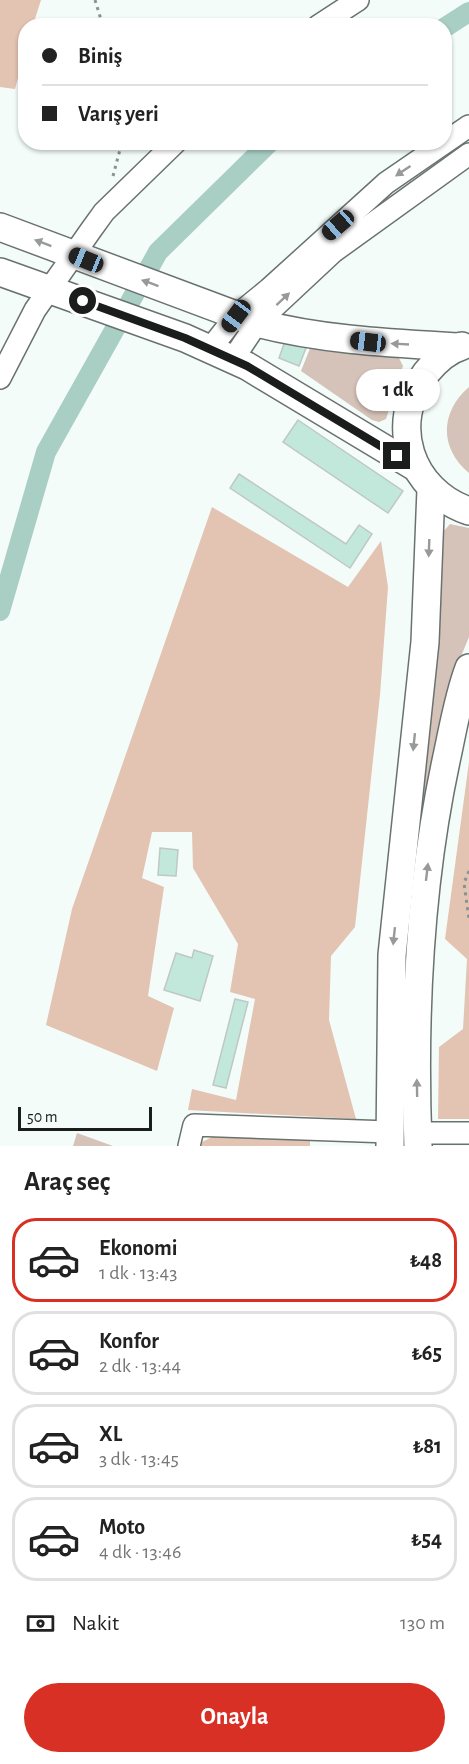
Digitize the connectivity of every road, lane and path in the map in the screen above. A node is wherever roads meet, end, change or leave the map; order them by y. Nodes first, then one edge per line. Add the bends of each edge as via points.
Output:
1 (95, 0) edge
2 (358, 0) edge
3 (101, 18) edge
4 (330, 18) edge
5 (469, 126) edge
6 (452, 138) edge
7 (168, 150) edge
8 (434, 150) edge
9 (469, 154) edge
10 (0, 227) edge
11 (80, 257) junction
12 (0, 272) edge
13 (56, 292) junction
14 (247, 319) junction
15 (464, 346) edge
16 (221, 354) junction
17 (0, 378) edge
18 (415, 467) junction
19 (431, 489) junction
20 (469, 511) edge
21 (469, 668) edge
22 (469, 871) edge
23 (469, 919) edge
24 (469, 1133) edge
25 (334, 1138) edge
26 (389, 1139) edge
27 (418, 1140) edge
28 (189, 1146) edge

1 - 3 path
2 - 4 street
5 -> 6 street
7 - 11 street via 104,212
8 -> 14 street via 386,183
14 -> 9 street
11 -> 10 street
11 - 13 street
14 -> 11 street
12 - 13 street
13 - 16 street
13 - 17 street via 35,310
15 -> 14 street via 368,342 298,333
14 - 16 street
15 - 18 street via 435,362 417,385 408,412 407,440
16 - 18 street
18 - 19 street
19 - 20 street via 453,506
19 -> 26 street via 425,642 392,955
27 -> 21 street via 416,1010 427,871 442,781
22 - 23 path via 464,883
24 - 27 street
25 - 26 street
25 - 28 street via 194,1125

